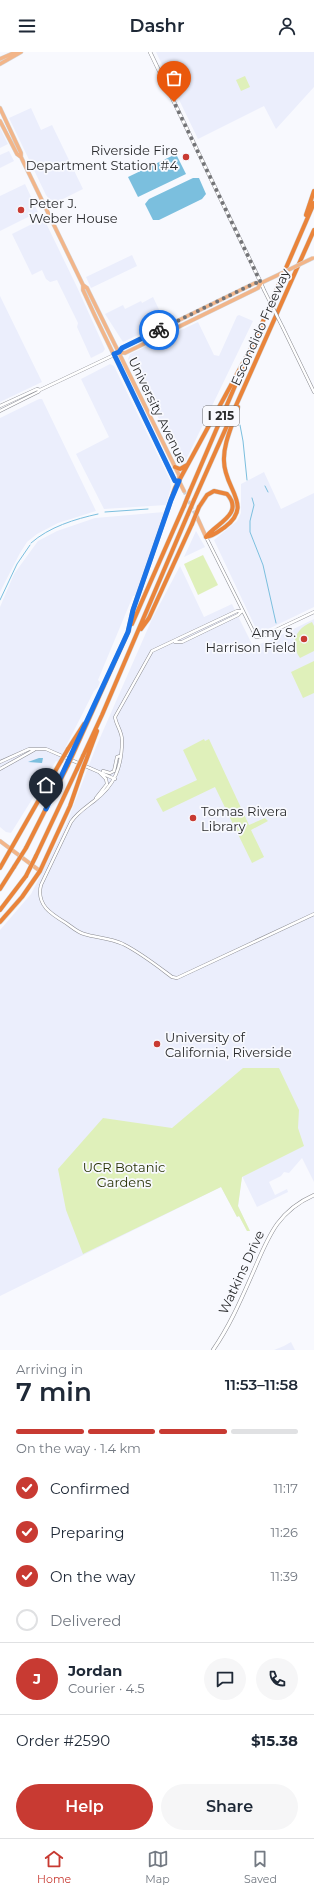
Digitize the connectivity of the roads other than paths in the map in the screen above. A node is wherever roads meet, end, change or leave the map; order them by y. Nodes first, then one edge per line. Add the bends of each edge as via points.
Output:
1 (16, 52) edge
2 (21, 52) edge
3 (150, 52) edge
4 (0, 59) edge
5 (0, 64) edge
6 (0, 108) edge
7 (0, 121) edge
8 (4, 129) junction
9 (18, 146) junction
10 (21, 157) junction
11 (314, 191) edge
12 (314, 203) edge
13 (314, 230) edge
14 (314, 239) edge
15 (297, 242) junction
16 (306, 248) junction
17 (313, 258) edge
18 (261, 283) junction
19 (83, 285) junction
20 (89, 302) junction
21 (100, 315) junction
22 (254, 341) junction
23 (119, 352) junction
24 (114, 354) junction
25 (40, 390) junction
26 (243, 391) junction
27 (314, 392) edge
28 (0, 406) edge
29 (0, 412) edge
30 (188, 464) junction
31 (175, 467) junction
32 (179, 481) junction
33 (184, 491) tunnel mouth
34 (196, 518) tunnel mouth
35 (206, 537) junction
36 (242, 610) junction
37 (314, 612) edge
38 (128, 632) junction
39 (137, 636) junction
40 (87, 720) junction
41 (35, 749) junction
42 (120, 756) junction
43 (85, 757) junction
44 (0, 762) edge
45 (0, 769) edge
46 (98, 771) junction
47 (115, 779) junction
48 (93, 802) junction
49 (0, 841) edge
50 (10, 849) junction
51 (0, 868) edge
52 (40, 871) junction
53 (0, 889) edge
54 (0, 910) edge
55 (314, 914) edge
56 (0, 922) edge
57 (314, 1195) edge
58 (213, 1350) edge

1 - 4 main road
2 - 5 main road
3 - 18 main road
6 - 9 main road, University Avenue
7 - 8 main road, University Avenue
8 - 9 main road via 8,130
8 - 10 main road, University Avenue
9 - 10 main road, University Avenue
10 - 19 main road, University Avenue
11 - 15 highway
12 - 15 highway, Escondido Freeway / I 215
13 - 16 highway, Escondido Freeway / I 215
14 - 16 highway
15 - 22 highway, Escondido Freeway / I 215
16 - 26 highway, Escondido Freeway / I 215
17 - 18 main road, bridge
18 - 23 main road via 258,288 125,352
18 - 27 street, bridge
19 - 20 main road, University Avenue
19 - 21 main road, University Avenue via 87,288
20 - 21 main road
20 - 24 main road, University Avenue
21 - 23 main road, University Avenue
22 - 30 highway
22 - 38 highway, Escondido Freeway / I 215, bridge
23 - 24 main road
23 - 31 main road, University Avenue
24 - 25 street
24 - 32 main road, University Avenue via 175,481
25 - 28 street via 36,389
25 - 29 street
26 - 35 highway via 224,459 227,479 238,503 238,512 232,522 212,537
26 - 39 highway, Escondido Freeway / I 215, bridge
30 - 31 highway via 180,469
30 - 32 highway
31 - 32 main road, University Avenue
32 - 33 main road, University Avenue
32 - 38 highway via 133,610
34 - 35 main road
35 - 36 street
35 - 39 highway, bridge via 230,515 232,500 224,492 214,491 207,495 199,507 149,618
36 - 37 street via 257,637
36 - 42 street via 152,651 115,719 122,736
38 - 40 highway, Escondido Freeway / I 215
39 - 43 highway, Escondido Freeway / I 215
40 - 50 highway, bridge via 78,731
40 - 53 highway, Escondido Freeway / I 215, bridge via 68,765 26,848
41 - 44 street via 29,749
41 - 45 street
41 - 46 street via 54,751
42 - 46 street via 117,757 113,772
42 - 47 street
43 - 52 highway, bridge via 70,806
43 - 54 highway, Escondido Freeway / I 215, bridge via 26,876
46 - 47 street
46 - 48 street via 108,784
47 - 48 street via 108,790
48 - 55 street via 70,822 41,885 40,893 45,908 76,930 125,945 177,978
49 - 50 main road
50 - 51 highway
50 - 52 main road
52 - 56 highway
57 - 58 main road, Watkins Drive via 297,1204 272,1229 234,1315

